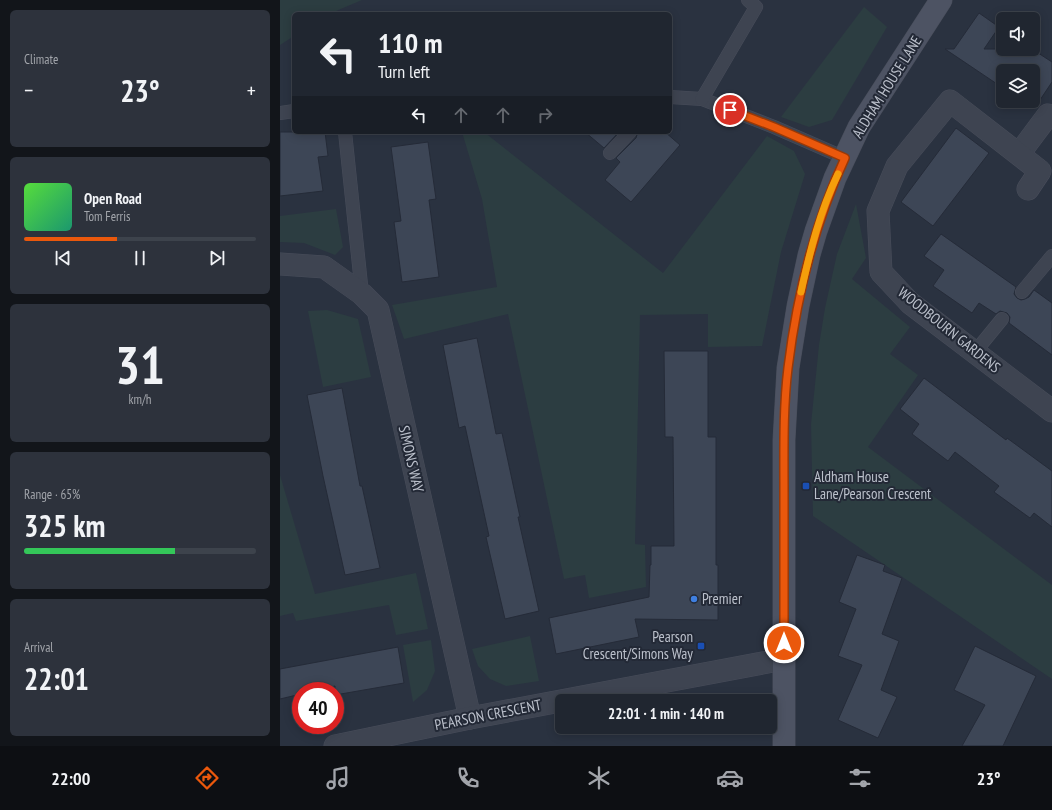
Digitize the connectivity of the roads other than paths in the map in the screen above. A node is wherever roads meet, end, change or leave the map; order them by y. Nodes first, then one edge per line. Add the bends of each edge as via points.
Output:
1 (748, 0) edge
2 (941, 0) edge
3 (672, 97) edge
4 (702, 99) junction
5 (292, 111) edge
6 (280, 112) edge
7 (1048, 115) dead end
8 (345, 134) edge
9 (628, 134) edge
10 (610, 153) dead end
11 (1019, 154) junction
12 (845, 158) junction
13 (1028, 189) dead end
14 (1052, 256) edge
15 (280, 264) edge
16 (1022, 292) dead end
17 (362, 294) junction
18 (1002, 319) dead end
19 (975, 352) junction
20 (1052, 411) edge
21 (784, 659) junction
22 (470, 718) junction
23 (335, 746) edge
24 (784, 746) edge

1 - 4 lane via 756,7
2 - 12 street, ALDHAM HOUSE LANE via 859,127
3 - 4 lane
4 - 12 lane
5 - 6 lane
7 - 11 street
8 - 17 lane
9 - 10 lane
11 - 13 street, WOODBOURN GARDENS via 1040,171
11 - 19 street, WOODBOURN GARDENS via 950,101 897,166 878,211 881,272 910,303
12 - 21 street, ALDHAM HOUSE LANE via 809,255 788,368 784,440
14 - 16 lane
15 - 17 street, SIMONS WAY via 324,267
17 - 22 street, SIMONS WAY via 378,310
18 - 19 lane
19 - 20 street, WOODBOURN GARDENS
21 - 22 street, PEARSON CRESCENT
21 - 24 street, ALDHAM HOUSE LANE
22 - 23 street, PEARSON CRESCENT

